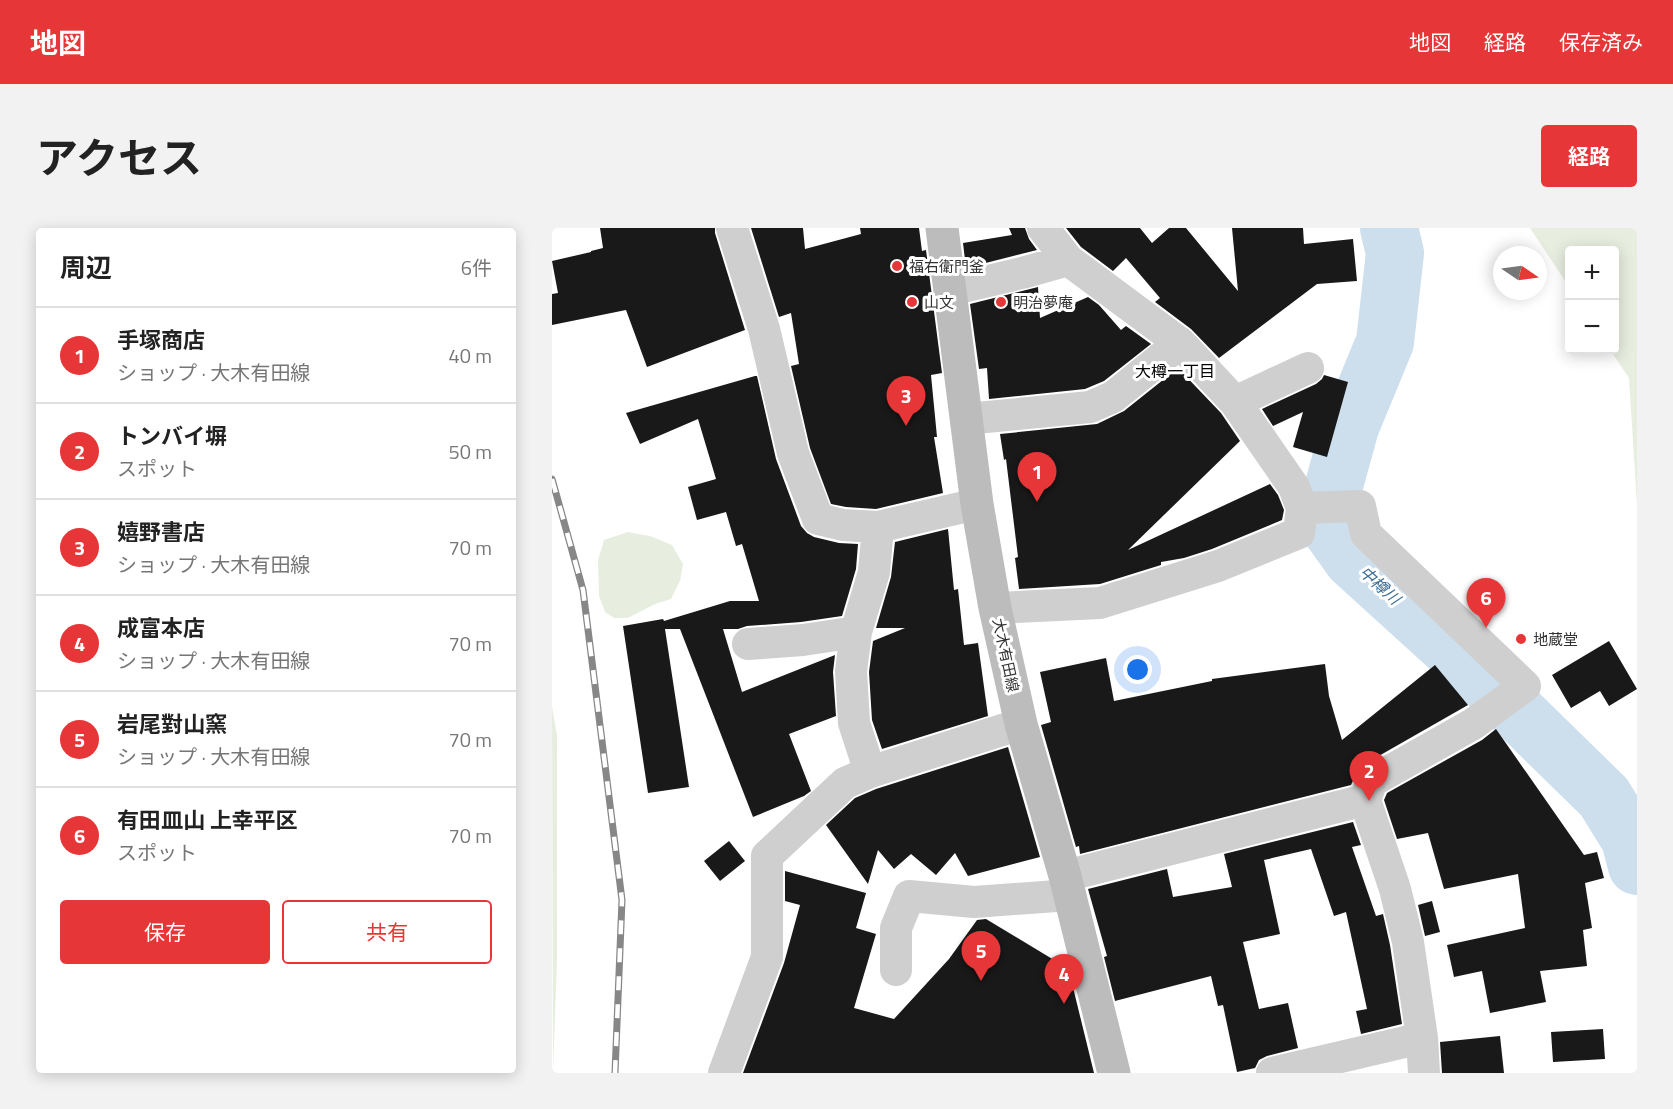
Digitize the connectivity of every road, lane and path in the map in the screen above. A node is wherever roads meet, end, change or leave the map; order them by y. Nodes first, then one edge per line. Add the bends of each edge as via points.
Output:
1 (732, 228) edge
2 (942, 228) edge
3 (1043, 228) edge
4 (1068, 260) junction
5 (950, 290) junction
6 (1180, 343) junction
7 (1308, 368) dead end
8 (1235, 402) junction
9 (966, 419) junction
10 (977, 504) junction
11 (1308, 508) junction
12 (878, 527) junction
13 (995, 608) junction
14 (856, 632) junction
15 (748, 644) dead end
16 (1021, 724) junction
17 (870, 772) junction
18 (1365, 800) junction
19 (1067, 885) junction
20 (896, 970) dead end
21 (1422, 1038) junction
22 (724, 1073) edge
23 (1114, 1073) edge
24 (1272, 1073) edge
25 (1424, 1073) edge

1 - 12 street via 764,328 793,453 818,519
2 - 5 main road, 大木有田線
3 - 4 street
4 - 5 street
4 - 6 street
5 - 9 main road, 大木有田線
6 - 8 street
6 - 9 street via 1113,397 1090,407
7 - 8 street
8 - 11 street
9 - 10 main road, 大木有田線
10 - 12 street
10 - 13 main road, 大木有田線
11 - 13 street via 1299,533 1218,566 1100,603
11 - 18 street via 1360,506 1366,534 1525,686 1473,724 1372,781
12 - 14 street via 874,572
13 - 16 main road, 大木有田線
14 - 15 street
14 - 17 street via 851,671 854,723
16 - 17 street
16 - 19 main road, 大木有田線
17 - 22 street via 845,783 767,856 767,957
18 - 19 street
18 - 21 street via 1403,921
19 - 20 street via 974,902 909,896 896,928
19 - 23 main road, 大木有田線
21 - 24 street
21 - 25 street

